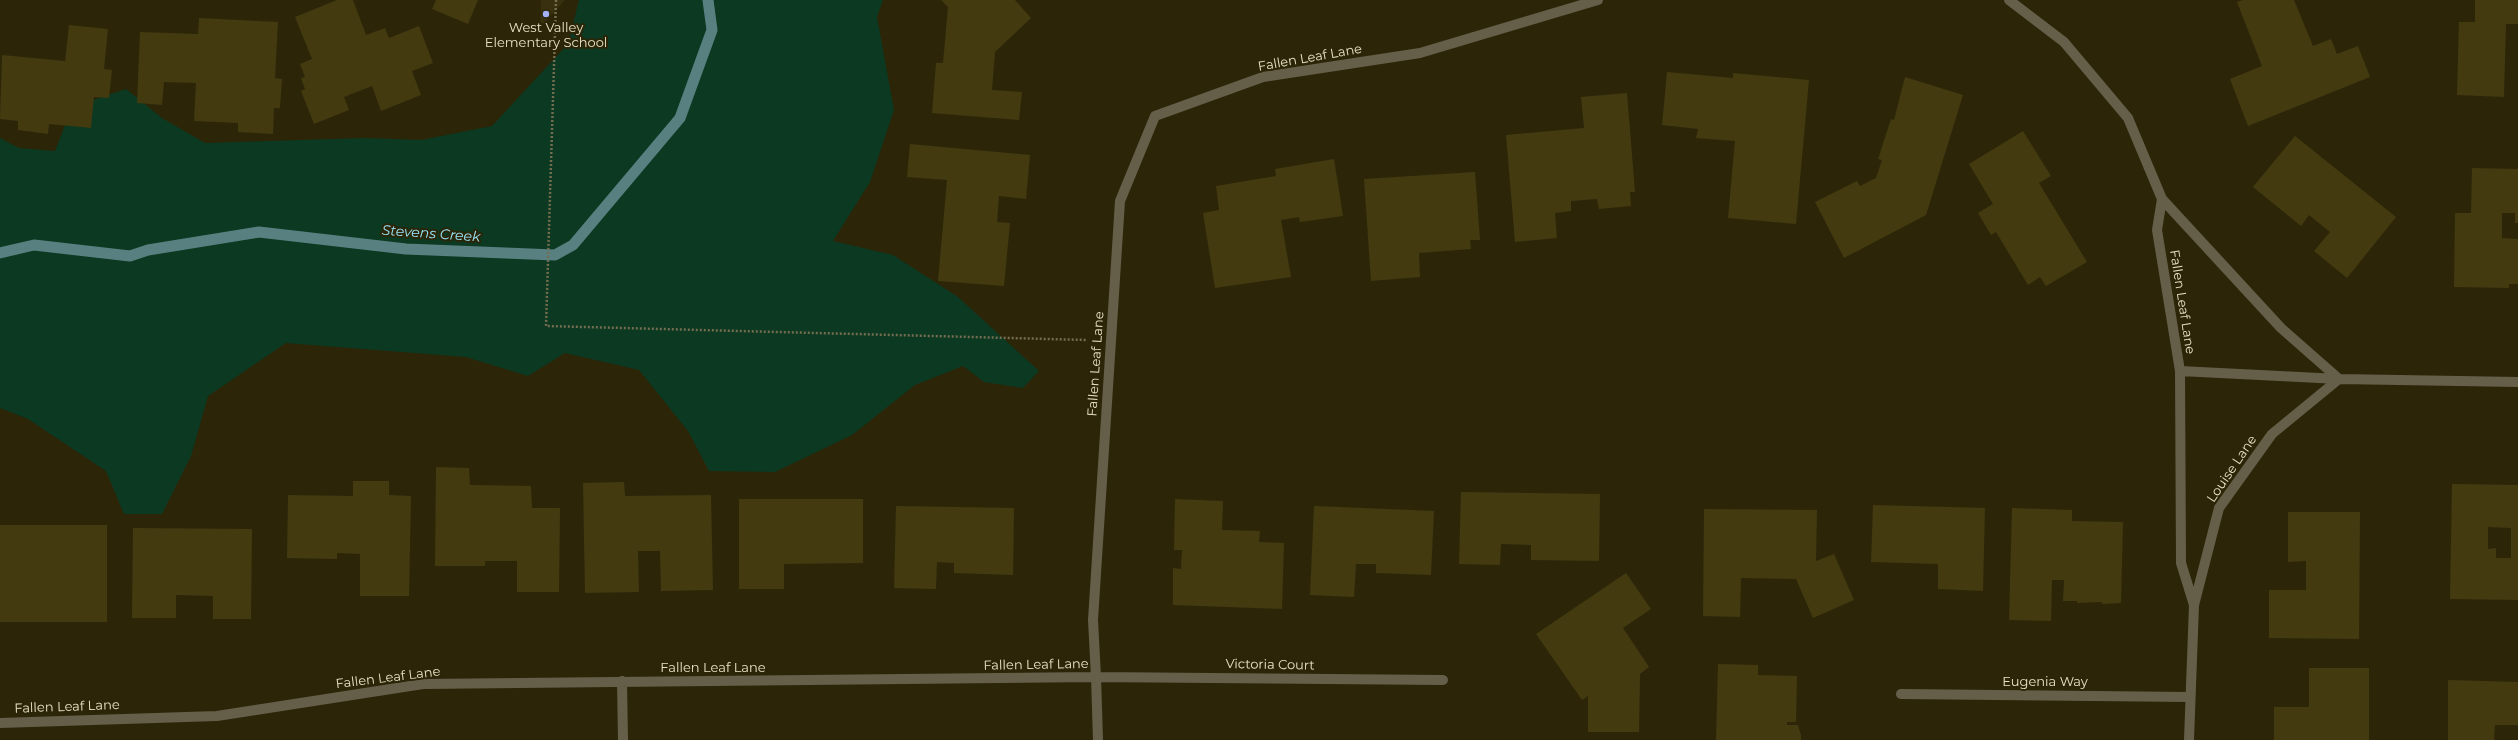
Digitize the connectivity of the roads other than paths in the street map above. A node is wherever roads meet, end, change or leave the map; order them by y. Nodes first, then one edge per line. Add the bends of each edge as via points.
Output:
1 (1598, 0) edge
2 (2009, 0) edge
3 (2162, 199) junction
4 (2180, 371) junction
5 (2339, 379) junction
6 (2518, 382) edge
7 (2194, 605) junction
8 (1096, 677) junction
9 (1443, 680) dead end
10 (622, 681) junction
11 (1901, 694) dead end
12 (2189, 696) junction
13 (0, 723) edge
14 (622, 740) edge
15 (1098, 740) edge
16 (2189, 740) edge

1 - 8 street, Fallen Leaf Lane via 1420,53 1262,77 1155,116 1120,201 1093,620
2 - 3 street via 2064,42 2128,118
3 - 4 street, Fallen Leaf Lane via 2157,230
3 - 5 street via 2281,328
4 - 5 street, Fallen Leaf Lane
4 - 7 street, Louise Lane via 2181,563
5 - 6 street, Fallen Leaf Lane
5 - 7 street, Louise Lane via 2272,434 2219,508
7 - 12 street, Louise Lane
8 - 9 street, Victoria Court
8 - 10 street, Fallen Leaf Lane
8 - 15 street
10 - 13 street, Fallen Leaf Lane via 423,684 218,716
10 - 14 street
11 - 12 street, Eugenia Way
12 - 16 street, Louise Lane

